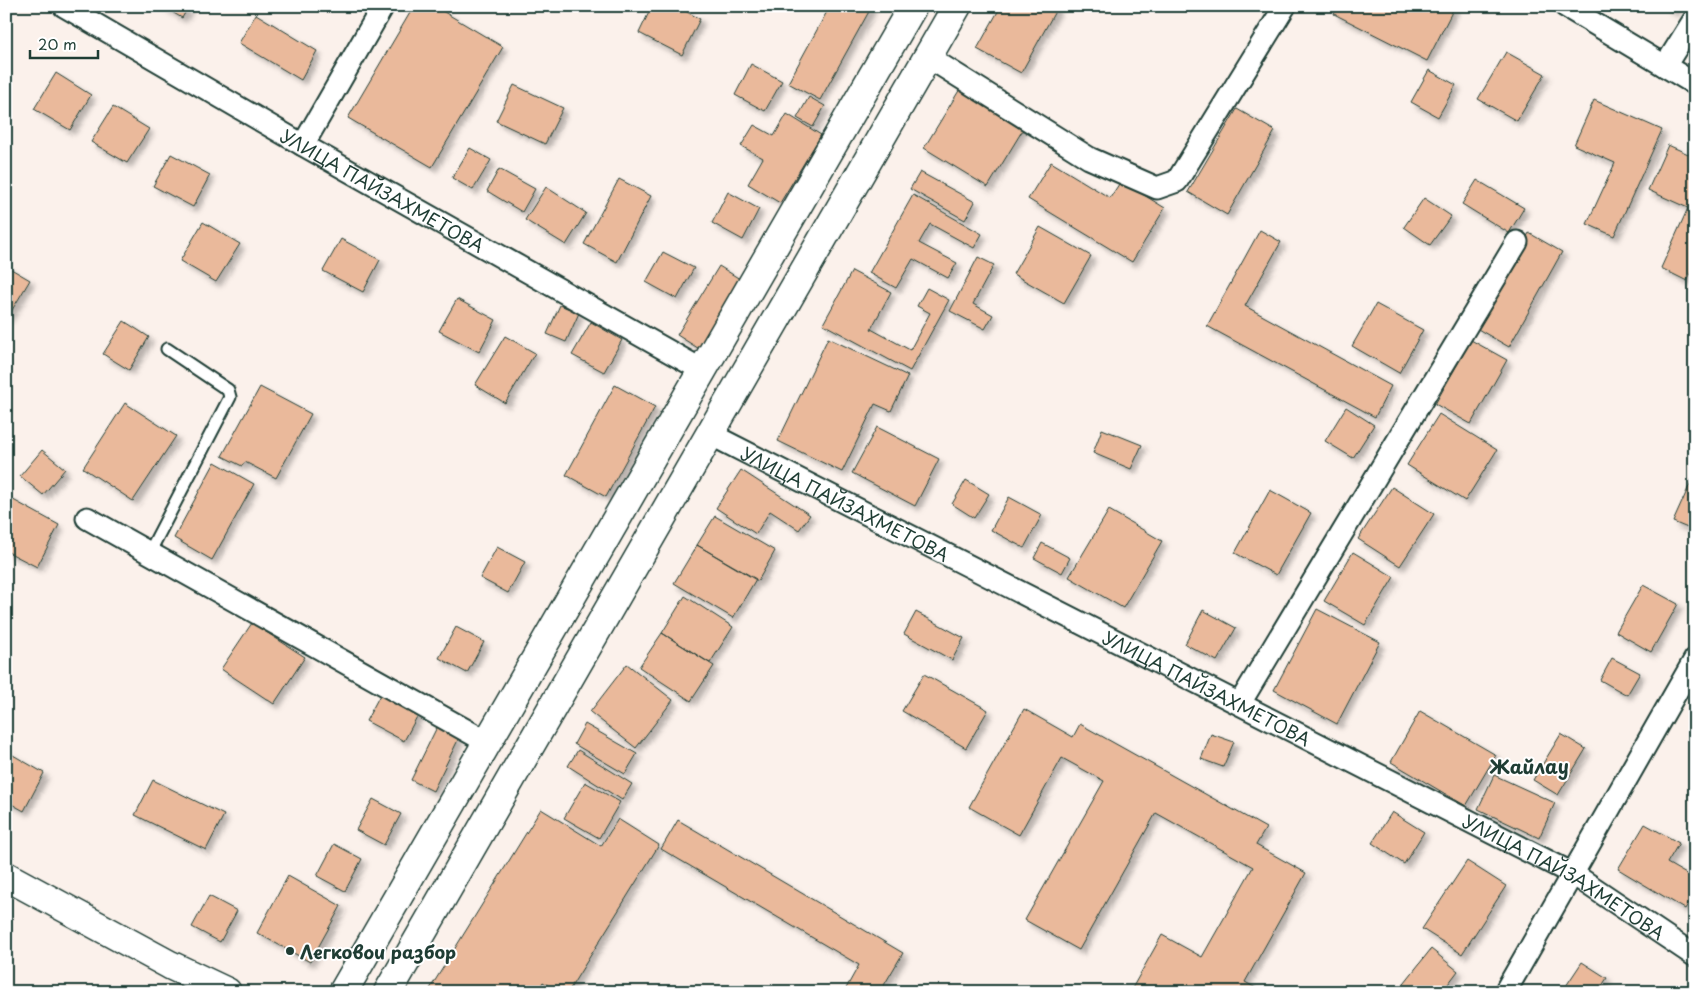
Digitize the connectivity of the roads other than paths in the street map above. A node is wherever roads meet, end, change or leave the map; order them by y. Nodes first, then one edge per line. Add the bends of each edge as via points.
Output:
1 (64, 6) edge
2 (382, 6) edge
3 (912, 6) edge
4 (957, 6) edge
5 (1285, 6) edge
6 (1566, 6) edge
7 (1695, 18) edge
8 (928, 57) junction
9 (1665, 66) junction
10 (1695, 84) edge
11 (303, 145) junction
12 (1517, 242) dead end
13 (167, 349) dead end
14 (702, 370) junction
15 (710, 434) junction
16 (87, 518) dead end
17 (149, 552) junction
18 (1695, 659) edge
19 (1240, 704) junction
20 (487, 742) junction
21 (1573, 874) junction
22 (6, 876) edge
23 (1695, 956) edge
24 (227, 992) edge
25 (343, 992) edge
26 (388, 992) edge
27 (1505, 992) edge

1 - 11 street, УЛИЦА ПАЙЗАХМЕТОВА
2 - 11 street
3 - 14 main road
4 - 8 main road
5 - 8 street via 1177,181 1158,188 1089,158
6 - 9 street
7 - 9 street
8 - 15 main road
9 - 10 street
11 - 14 street, УЛИЦА ПАЙЗАХМЕТОВА
12 - 19 street
13 - 17 lane via 228,390 230,397
14 - 20 main road
15 - 19 street, УЛИЦА ПАЙЗАХМЕТОВА
15 - 26 main road
16 - 17 street
17 - 20 street
18 - 21 street
19 - 21 street, УЛИЦА ПАЙЗАХМЕТОВА
20 - 25 main road
21 - 23 street, УЛИЦА ПАЙЗАХМЕТОВА
21 - 27 street
22 - 24 main road via 170,965

